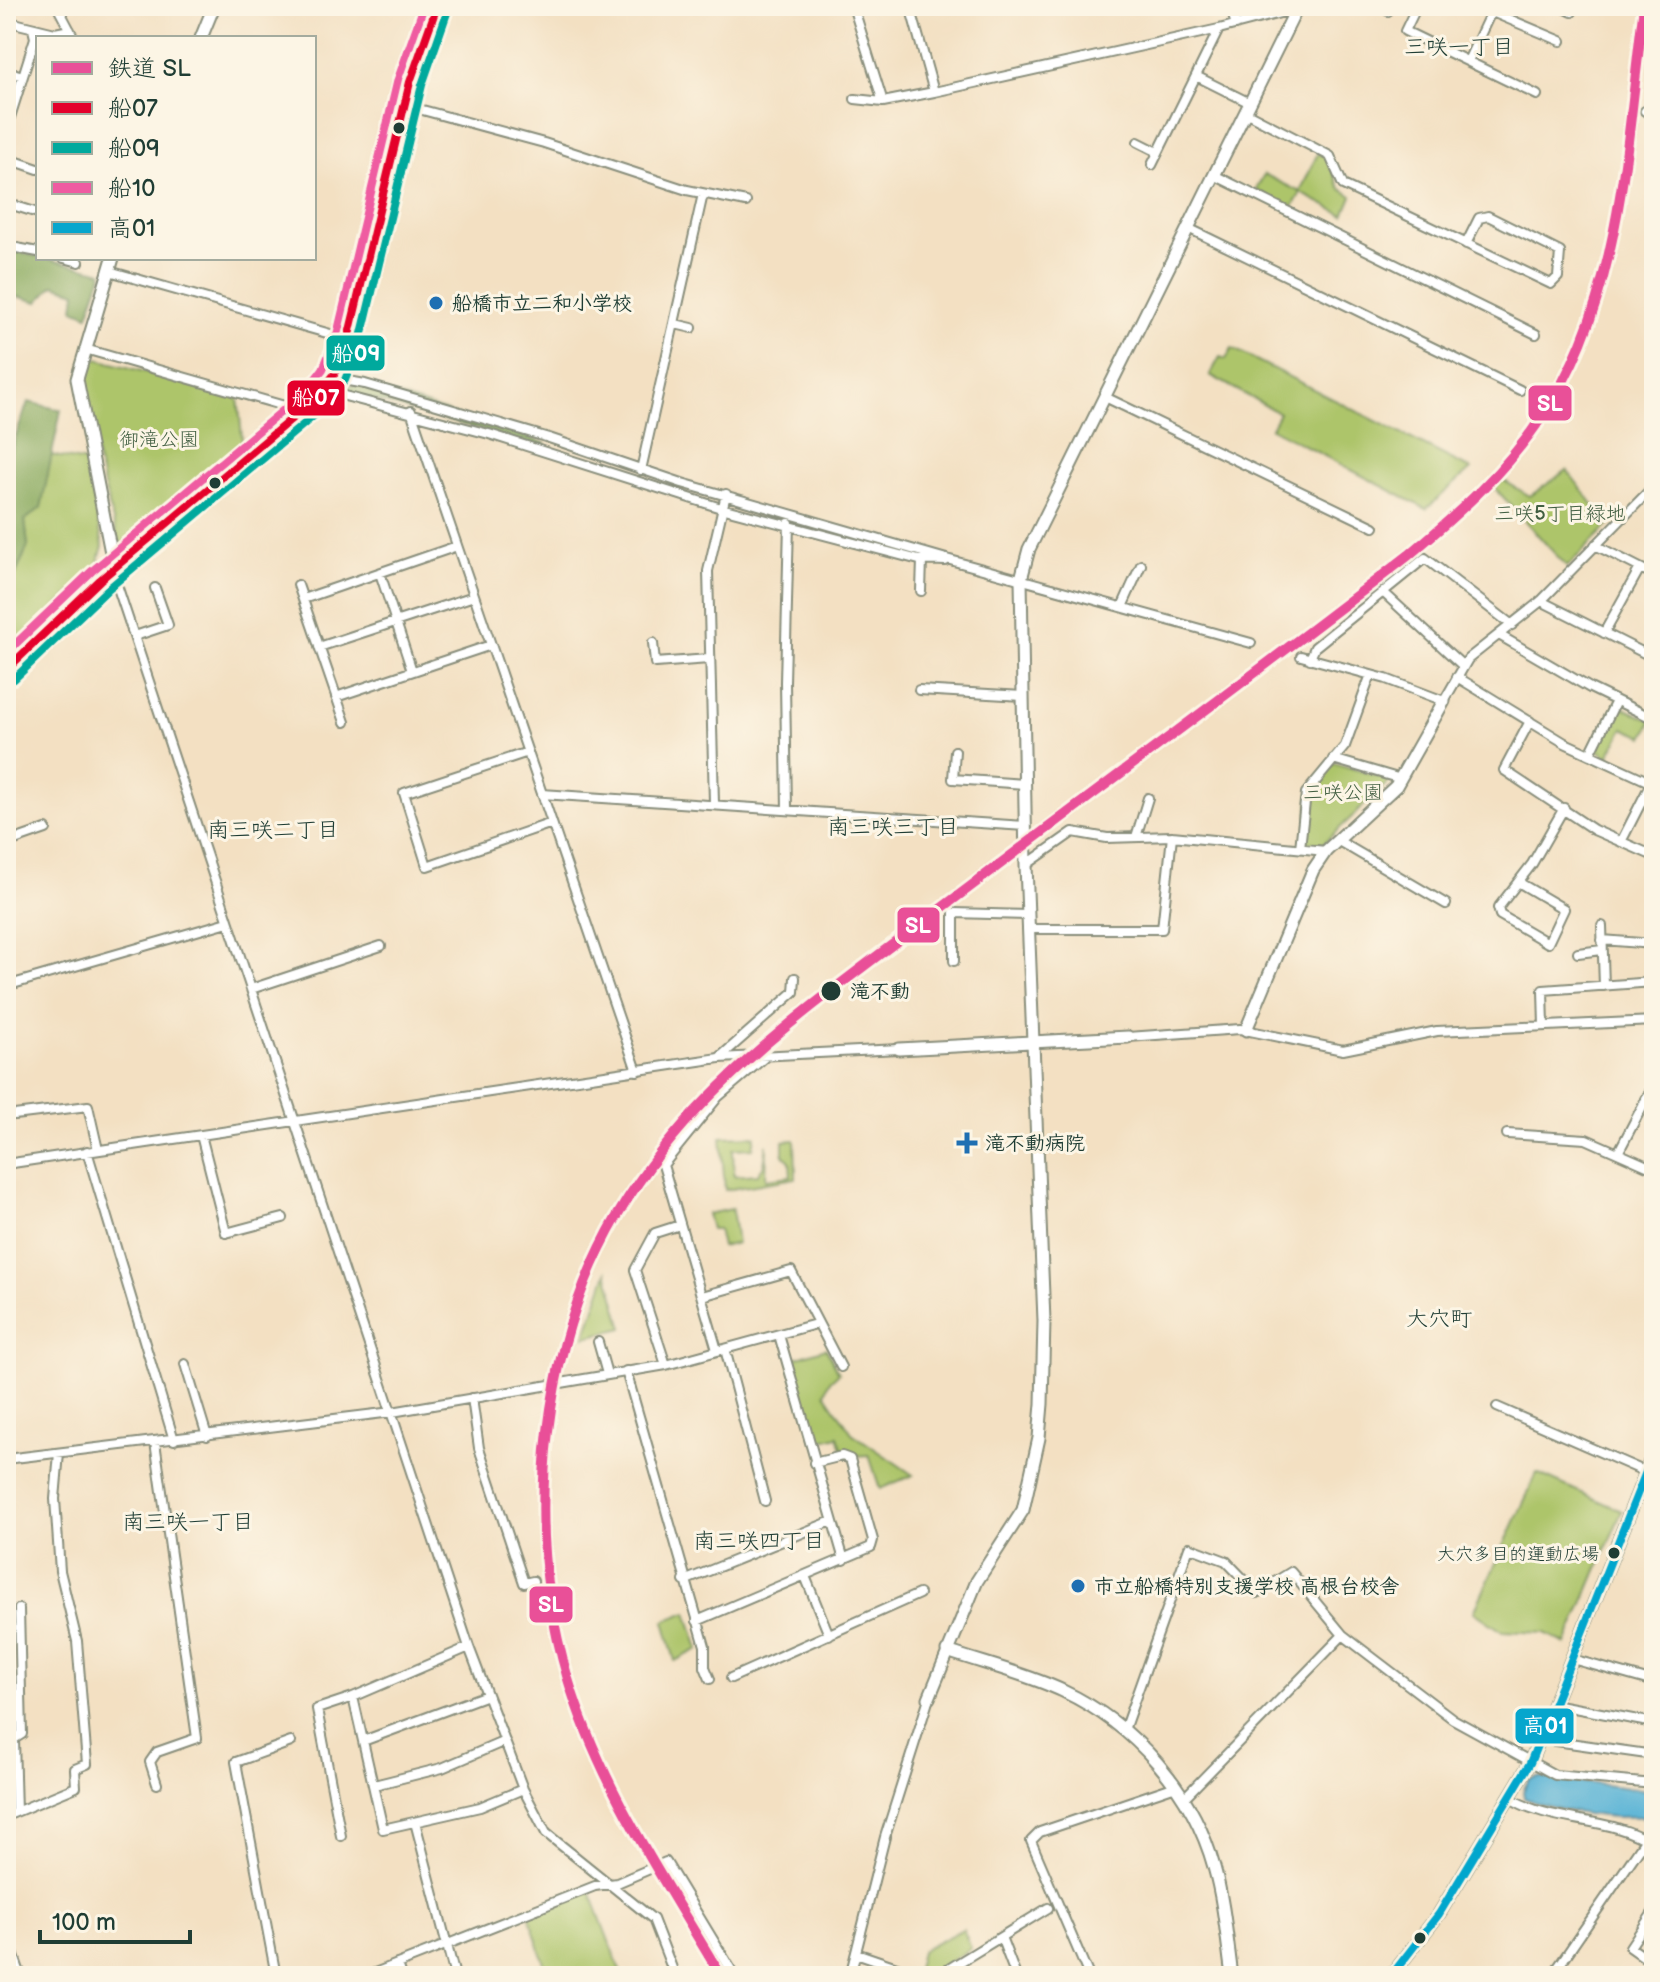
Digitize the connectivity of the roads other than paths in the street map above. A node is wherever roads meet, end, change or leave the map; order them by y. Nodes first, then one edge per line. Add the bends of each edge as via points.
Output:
1 (57, 6) edge
2 (214, 6) edge
3 (437, 6) edge
4 (853, 6) edge
5 (910, 6) edge
6 (1230, 6) edge
7 (1417, 6) edge
8 (1478, 6) edge
9 (1560, 6) edge
10 (1575, 6) edge
11 (1296, 10) edge
12 (1491, 12) junction
13 (6, 21) edge
14 (1236, 25) junction
15 (33, 29) junction
16 (1219, 29) junction
17 (72, 34) edge
18 (202, 36) edge
19 (1561, 41) dead end
20 (1468, 61) junction
21 (6, 71) edge
22 (23, 76) junction
23 (1196, 76) junction
24 (934, 92) junction
25 (1537, 95) dead end
26 (855, 99) dead end
27 (883, 102) junction
28 (404, 105) junction
29 (1248, 108) junction
30 (1645, 111) dead end
31 (1654, 116) edge
32 (6, 130) edge
33 (1138, 142) dead end
34 (1158, 152) junction
35 (6, 158) edge
36 (1152, 165) dead end
37 (36, 168) edge
38 (1214, 175) junction
39 (703, 194) junction
40 (746, 202) dead end
41 (6, 203) edge
42 (36, 212) edge
43 (1188, 228) junction
44 (1466, 244) junction
45 (6, 246) edge
46 (36, 252) edge
47 (72, 260) edge
48 (112, 260) edge
49 (79, 262) dead end
50 (109, 271) junction
51 (675, 324) junction
52 (692, 328) dead end
53 (1536, 334) dead end
54 (348, 339) junction
55 (85, 349) junction
56 (330, 381) junction
57 (1520, 390) dead end
58 (1105, 397) junction
59 (302, 411) junction
60 (411, 411) junction
61 (549, 438) junction
62 (546, 451) junction
63 (641, 470) junction
64 (1654, 486) edge
65 (726, 494) junction
66 (721, 508) junction
67 (823, 522) junction
68 (789, 523) junction
69 (1374, 527) dead end
70 (824, 533) junction
71 (1595, 545) junction
72 (457, 546) junction
73 (922, 560) junction
74 (950, 560) junction
75 (1141, 565) dead end
76 (114, 568) junction
77 (1640, 568) junction
78 (380, 573) junction
79 (1654, 575) edge
80 (1021, 579) junction
81 (298, 585) dead end
82 (155, 588) dead end
83 (921, 591) dead end
84 (1383, 592) junction
85 (474, 596) junction
86 (303, 599) junction
87 (1541, 601) junction
88 (1122, 607) junction
89 (396, 622) junction
90 (1512, 625) junction
91 (1604, 633) junction
92 (1499, 635) junction
93 (135, 636) junction
94 (1654, 639) edge
95 (653, 643) dead end
96 (1251, 643) dead end
97 (491, 645) junction
98 (319, 647) junction
99 (1650, 656) edge
100 (709, 659) junction
101 (1463, 666) junction
102 (6, 670) edge
103 (412, 671) junction
104 (1370, 677) junction
105 (1457, 677) junction
106 (919, 690) dead end
107 (1023, 696) junction
108 (336, 697) junction
109 (1444, 701) junction
110 (1616, 701) junction
111 (1654, 719) edge
112 (1530, 721) junction
113 (345, 722) dead end
114 (955, 751) dead end
115 (528, 752) junction
116 (1590, 754) junction
117 (1333, 759) junction
118 (1401, 779) junction
119 (1653, 783) edge
120 (1025, 784) junction
121 (542, 794) junction
122 (1148, 798) dead end
123 (714, 803) junction
124 (1564, 808) junction
125 (787, 809) junction
126 (552, 823) junction
127 (1025, 826) junction
128 (46, 829) dead end
129 (1172, 836) junction
130 (1136, 837) junction
131 (1337, 840) junction
132 (1621, 842) junction
133 (6, 843) edge
134 (1300, 848) junction
135 (1326, 851) junction
136 (1654, 856) edge
137 (1026, 865) junction
138 (1518, 882) junction
139 (1446, 904) dead end
140 (1029, 915) junction
141 (228, 922) junction
142 (1602, 926) dead end
143 (1029, 929) junction
144 (1602, 940) junction
145 (1654, 944) edge
146 (381, 946) dead end
147 (1602, 950) junction
148 (1578, 953) dead end
149 (954, 961) dead end
150 (795, 978) dead end
151 (1654, 982) edge
152 (6, 986) edge
153 (1604, 986) junction
154 (251, 989) junction
155 (1654, 1021) edge
156 (1544, 1026) junction
157 (1246, 1030) junction
158 (1128, 1037) joint
159 (1033, 1041) junction
160 (899, 1049) joint
161 (766, 1056) junction
162 (719, 1058) junction
163 (637, 1071) junction
164 (1654, 1084) edge
165 (6, 1116) edge
166 (295, 1121) junction
167 (1507, 1134) dead end
168 (201, 1135) junction
169 (98, 1150) junction
170 (87, 1151) junction
171 (1618, 1153) junction
172 (6, 1164) edge
173 (1654, 1169) edge
174 (283, 1218) dead end
175 (680, 1225) junction
176 (702, 1296) junction
177 (816, 1324) junction
178 (779, 1335) junction
179 (598, 1342) dead end
180 (721, 1350) junction
181 (185, 1364) dead end
182 (666, 1365) junction
183 (841, 1367) dead end
184 (626, 1371) junction
185 (607, 1374) junction
186 (472, 1398) junction
187 (1497, 1407) dead end
188 (392, 1412) junction
189 (207, 1436) junction
190 (174, 1440) junction
191 (155, 1442) junction
192 (1654, 1452) edge
193 (59, 1453) junction
194 (6, 1459) edge
195 (814, 1463) junction
196 (1646, 1472) junction
197 (765, 1501) dead end
198 (832, 1521) junction
199 (844, 1560) junction
200 (805, 1576) junction
201 (533, 1581) dead end
202 (684, 1581) junction
203 (919, 1594) dead end
204 (19, 1609) dead end
205 (697, 1621) junction
206 (829, 1635) junction
207 (1343, 1635) junction
208 (469, 1647) junction
209 (947, 1651) junction
210 (1572, 1659) junction
211 (731, 1678) dead end
212 (710, 1679) dead end
213 (1654, 1682) edge
214 (487, 1695) junction
215 (353, 1697) junction
216 (929, 1698) joint
217 (1553, 1704) junction
218 (1654, 1723) edge
219 (1124, 1730) junction
220 (1541, 1739) junction
221 (363, 1741) junction
222 (505, 1741) junction
223 (291, 1742) dead end
224 (1654, 1755) edge
225 (1530, 1763) junction
226 (157, 1784) dead end
227 (1654, 1784) edge
228 (374, 1785) junction
229 (1176, 1786) junction
230 (523, 1789) junction
231 (1508, 1797) junction
232 (1184, 1798) junction
233 (16, 1812) junction
234 (6, 1816) edge
235 (415, 1822) junction
236 (341, 1836) dead end
237 (1646, 1839) junction
238 (1654, 1845) edge
239 (607, 1884) junction
240 (1048, 1908) dead end
241 (1654, 1911) edge
242 (6, 1933) edge
243 (1001, 1937) junction
244 (445, 1946) junction
245 (856, 1953) junction
246 (397, 1964) junction
247 (1654, 1964) edge
248 (21, 1976) edge
249 (276, 1976) edge
250 (367, 1976) edge
251 (401, 1976) edge
252 (455, 1976) edge
253 (675, 1976) edge
254 (735, 1976) edge
255 (850, 1976) edge
256 (923, 1976) edge
257 (937, 1976) edge
258 (1016, 1976) edge
259 (1089, 1976) edge
260 (1232, 1976) edge
261 (1391, 1976) edge
262 (1552, 1976) edge

1 - 17 street
2 - 18 street
3 - 28 main road
4 - 27 street
5 - 24 street
6 - 14 street
7 - 20 street via 1405,31
8 - 12 street
9 - 10 street via 1572,12
11 - 14 street
11 - 29 street
12 - 19 street
12 - 20 street
13 - 15 street
14 - 16 street
15 - 17 street
15 - 22 street
16 - 23 street
16 - 24 street
20 - 25 street
21 - 22 street
22 - 32 street
23 - 29 street
23 - 34 street
24 - 27 street
26 - 27 street
28 - 39 street
28 - 54 main road
29 - 38 street
29 - 44 street via 1330,156 1343,185
30 - 31 street
33 - 34 street
34 - 36 street
35 - 37 street
38 - 43 street
38 - 53 street
39 - 40 street
39 - 51 street
41 - 42 street
43 - 57 street
43 - 58 street
44 - 44 street via 1479,218 1488,216 1560,252 1558,277 1551,284
45 - 46 street
47 - 49 street
48 - 50 street
50 - 54 street
50 - 55 street
51 - 52 street
51 - 63 street
54 - 56 main road
55 - 59 street
55 - 76 street via 78,388
56 - 59 main road
56 - 60 street via 341,395
56 - 61 street via 365,384
58 - 69 street
58 - 80 street via 1029,549
59 - 76 main road
60 - 62 street
60 - 72 street
61 - 62 street
61 - 63 street
62 - 66 street
63 - 65 street
64 - 71 street
65 - 66 street
65 - 67 street
66 - 68 street
66 - 100 street via 708,571
67 - 70 street
67 - 74 street
68 - 70 street
68 - 125 street
70 - 73 street
71 - 77 street
71 - 87 street
72 - 78 street
72 - 85 street
73 - 74 street
73 - 83 street
74 - 80 street
75 - 88 street
76 - 93 street
76 - 102 main road
77 - 79 street
77 - 91 street
78 - 86 street
78 - 89 street
80 - 88 street
80 - 107 street
81 - 86 street
82 - 93 street via 168,625
84 - 90 street via 1425,558
84 - 101 street
84 - 104 street via 1306,658
85 - 89 street
85 - 97 street
86 - 98 street
87 - 90 street
87 - 91 street
88 - 96 street
89 - 98 street
89 - 103 street
90 - 92 street
91 - 99 street
92 - 101 street
92 - 110 street
93 - 141 street
94 - 99 street
95 - 100 street via 655,663
97 - 103 street
97 - 115 street
98 - 108 street
100 - 123 street
101 - 105 street
103 - 108 street
104 - 109 street
104 - 117 street via 1345,746
105 - 109 street
105 - 112 street
106 - 107 street
107 - 120 street
108 - 113 street
109 - 118 street
110 - 111 street
110 - 116 street
112 - 116 street
112 - 124 street via 1504,770
114 - 120 street via 953,779
115 - 121 street
115 - 126 street via 404,793 427,866
116 - 119 street
117 - 118 street
117 - 134 street via 1306,793
118 - 131 street
119 - 132 street
120 - 127 street
121 - 123 street
121 - 126 street
122 - 130 street
123 - 125 street
124 - 132 street
124 - 138 street
125 - 127 street
126 - 163 street
127 - 137 street
128 - 133 street
129 - 130 street
129 - 134 street
129 - 143 street via 1162,929
130 - 137 street via 1073,832
131 - 135 street
131 - 139 street
132 - 136 street
134 - 135 street
135 - 157 street via 1297,905
137 - 140 street
138 - 138 street via 1498,908 1500,915 1548,943 1564,909
140 - 143 street
140 - 149 street via 954,913
141 - 152 street
141 - 154 street
142 - 144 street
143 - 159 street
144 - 145 street
144 - 147 street
146 - 154 street
147 - 148 street
147 - 153 street
150 - 162 street via 794,992
151 - 153 street
153 - 156 street via 1543,990
154 - 166 street
155 - 156 street
156 - 157 street via 1437,1031 1343,1050
157 - 158 street
158 - 159 street
159 - 160 street
159 - 209 street via 1044,1321 1039,1438 1023,1510 977,1581
160 - 161 street
161 - 162 street
161 - 175 street via 718,1097 663,1165
162 - 163 street
163 - 166 street
164 - 171 street
165 - 169 street via 88,1106
166 - 168 street
166 - 188 street
167 - 171 street via 1586,1139
168 - 169 street
168 - 174 street via 226,1233
169 - 170 street
170 - 172 street
170 - 190 street
171 - 173 street
175 - 176 street
175 - 182 street via 655,1233 635,1270
176 - 177 street via 791,1271
176 - 180 street
177 - 178 street
177 - 183 street
178 - 180 street
178 - 195 street
179 - 185 street
180 - 182 street
180 - 197 street
181 - 189 street
182 - 184 street
184 - 185 street
184 - 202 street
185 - 186 street
186 - 188 street
186 - 201 street via 479,1448 524,1583
187 - 196 street
188 - 189 street
188 - 208 street
189 - 190 street
190 - 191 street
191 - 193 street
191 - 226 street via 197,1738 157,1752 150,1762
192 - 196 street
193 - 194 street
193 - 233 street via 55,1499 60,1571 77,1641 87,1764 75,1769 76,1787
195 - 198 street
195 - 199 street via 850,1459 873,1540 871,1547
196 - 210 street
198 - 199 street
198 - 202 street
199 - 200 street
200 - 205 street
200 - 206 street
202 - 205 street
203 - 206 street
204 - 233 street via 22,1734 14,1739
205 - 212 street
206 - 211 street
207 - 219 street via 1291,1572 1257,1593 1226,1561 1189,1547
207 - 225 street via 1453,1719
207 - 232 street
208 - 214 street
208 - 215 street
209 - 216 street
209 - 219 street via 1061,1690
210 - 213 street
210 - 217 street
214 - 221 street
214 - 222 street
215 - 221 street
215 - 236 street via 317,1709
216 - 245 street via 910,1748
217 - 218 street
217 - 220 street
219 - 229 street
220 - 224 street
220 - 225 street
221 - 228 street
222 - 228 street via 442,1768
222 - 230 street
223 - 249 street via 236,1762
225 - 227 street via 1555,1775
225 - 231 street
228 - 235 street via 383,1829
229 - 232 street
229 - 259 street via 1040,1832 1031,1841
230 - 235 street via 480,1807
230 - 239 street via 546,1833
231 - 237 street via 1548,1816 1614,1824
231 - 261 street via 1439,1914
232 - 260 street via 1214,1867
233 - 234 street
235 - 244 street
237 - 238 street
237 - 262 street
239 - 244 street
239 - 253 street via 653,1919
239 - 254 street via 666,1862
240 - 243 street
241 - 247 street via 1630,1947
242 - 248 street
243 - 257 street
243 - 258 street
244 - 246 street
244 - 252 street
245 - 255 street
245 - 256 street
246 - 250 street
246 - 251 street

